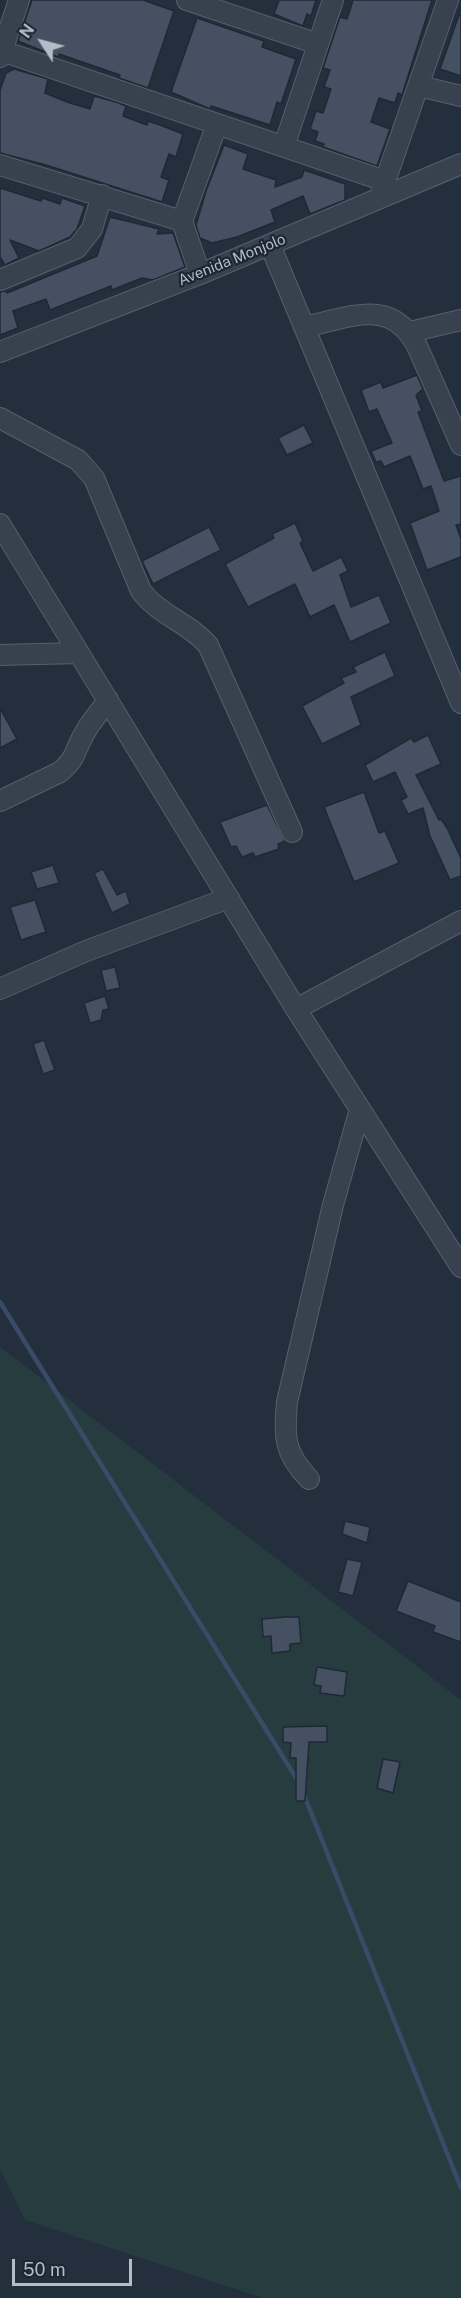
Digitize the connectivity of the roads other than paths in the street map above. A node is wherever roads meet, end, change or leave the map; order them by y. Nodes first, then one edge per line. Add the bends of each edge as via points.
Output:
1 (19, 0) edge
2 (188, 0) edge
3 (333, 0) edge
4 (448, 0) edge
5 (318, 44) junction
6 (1, 54) edge
7 (419, 86) junction
8 (461, 96) edge
9 (217, 124) junction
10 (284, 146) junction
11 (461, 164) edge
12 (0, 165) edge
13 (382, 190) junction
14 (102, 195) junction
15 (182, 221) junction
16 (270, 245) junction
17 (200, 274) junction
18 (0, 280) edge
19 (461, 320) edge
20 (304, 327) junction
21 (410, 332) junction
22 (0, 352) edge
23 (0, 418) edge
24 (461, 445) edge
25 (0, 524) edge
26 (79, 653) junction
27 (0, 655) edge
28 (108, 700) junction
29 (461, 703) edge
30 (0, 801) edge
31 (292, 832) dead end
32 (228, 898) junction
33 (461, 921) edge
34 (0, 989) edge
35 (296, 1009) junction
36 (360, 1109) junction
37 (461, 1267) edge
38 (309, 1479) dead end

1 - 6 street
2 - 5 street
3 - 5 street
4 - 7 street
5 - 10 street
6 - 9 street
7 - 8 street
7 - 13 street
9 - 10 street
9 - 15 street
10 - 13 street
11 - 13 street, Avenida Monjolo
12 - 14 street
13 - 16 street, Avenida Monjolo
14 - 15 street
14 - 18 street via 92,229 77,248
15 - 17 street
16 - 17 street, Avenida Monjolo
16 - 20 street
17 - 22 street, Avenida Monjolo
19 - 21 street
20 - 21 street via 375,314 390,316
20 - 29 street
21 - 24 street
23 - 31 street via 78,460 94,478 141,591 153,606 208,645
25 - 26 street
26 - 27 street
26 - 28 street
28 - 30 street via 84,734 69,765
28 - 32 street
32 - 34 street via 86,951
32 - 35 street
33 - 35 street
35 - 36 street
36 - 37 street
36 - 38 street via 287,1402 288,1452

